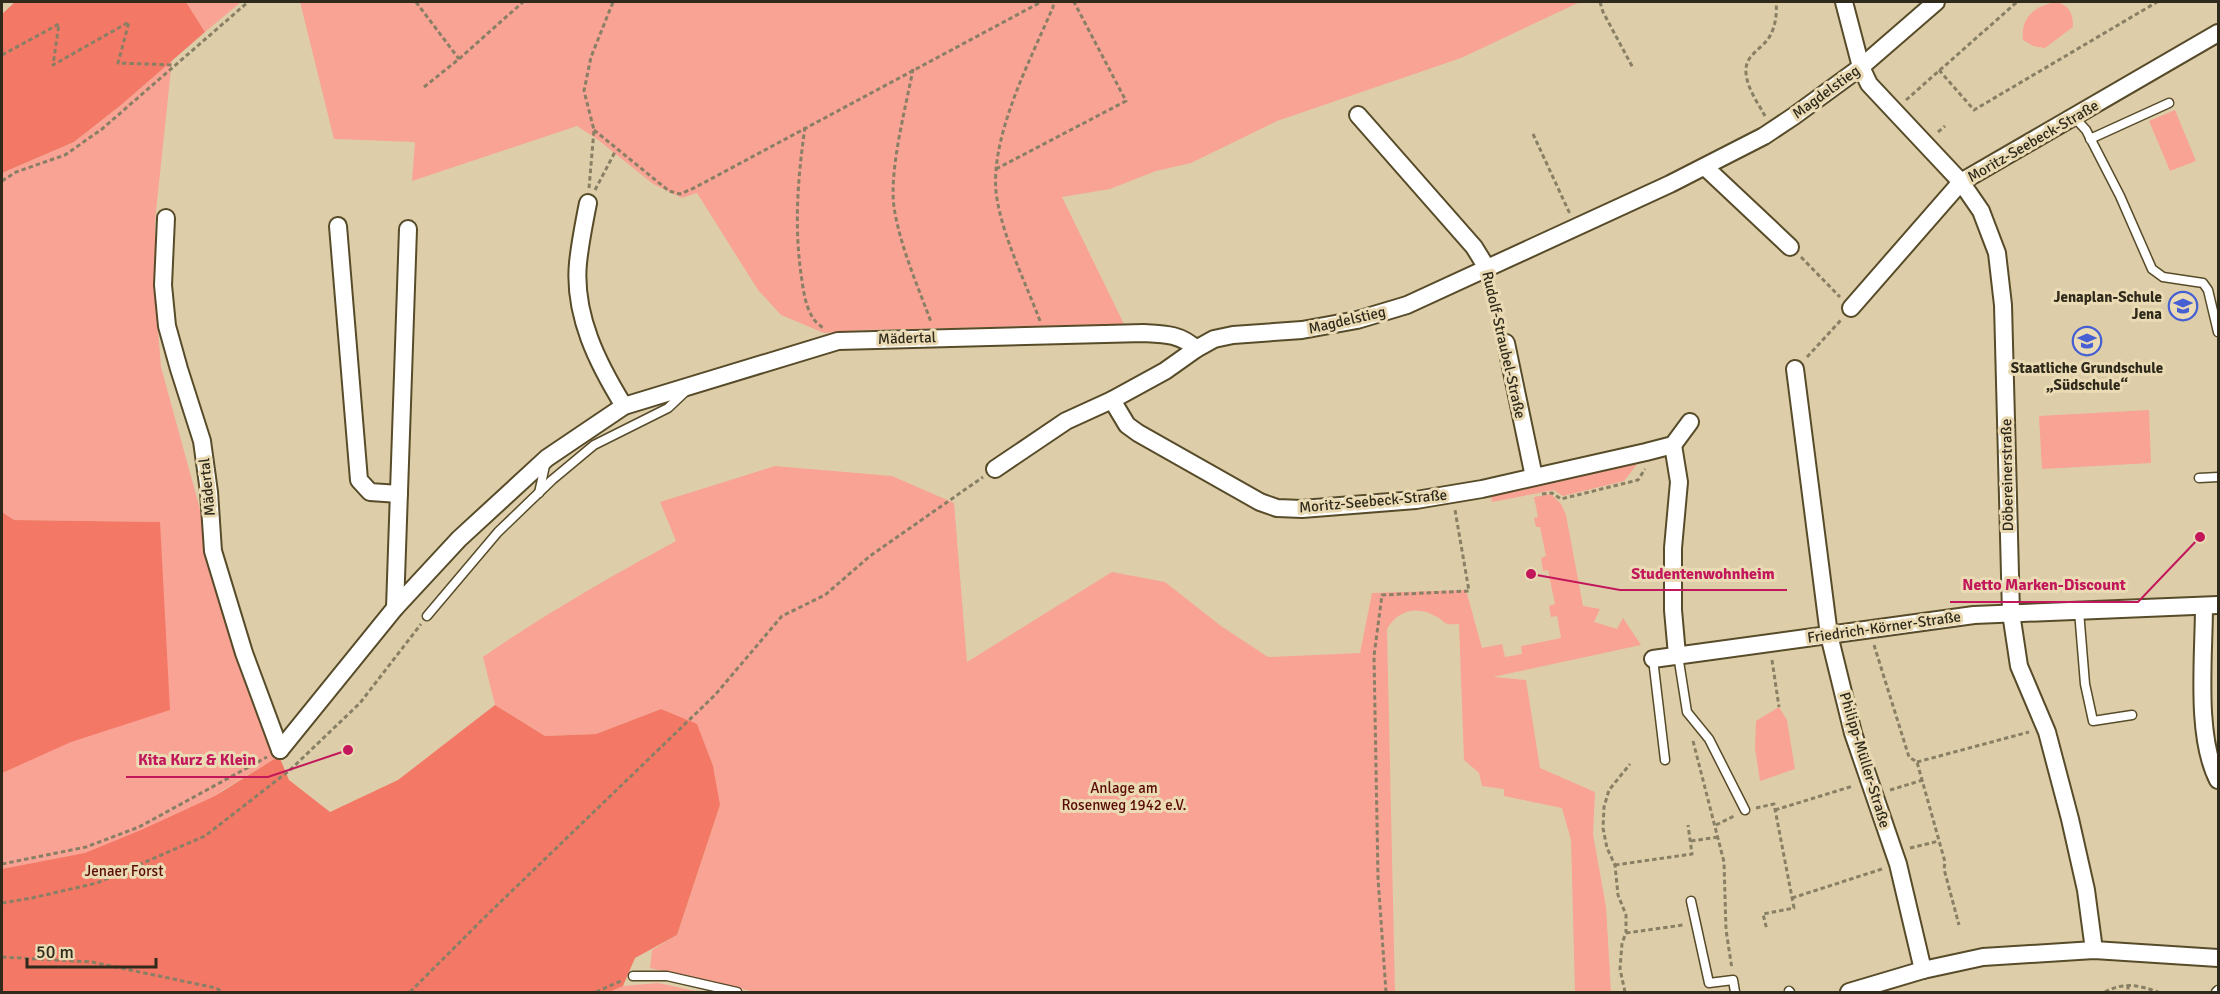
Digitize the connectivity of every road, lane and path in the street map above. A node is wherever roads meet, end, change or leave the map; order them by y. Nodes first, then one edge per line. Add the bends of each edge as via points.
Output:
1 (248, 2) edge
2 (416, 2) edge
3 (522, 2) edge
4 (613, 2) edge
5 (1041, 2) edge
6 (1054, 2) edge
7 (1074, 2) edge
8 (1600, 2) edge
9 (1776, 2) edge
10 (1844, 2) edge
11 (1936, 2) edge
12 (2016, 2) edge
13 (2156, 2) edge
14 (2160, 9) dead end
15 (2218, 33) edge
16 (2101, 36) junction
17 (2104, 42) dead end
18 (2, 55) edge
19 (459, 59) junction
20 (2063, 59) junction
21 (174, 65) junction
22 (2066, 65) dead end
23 (1861, 67) junction
24 (1633, 68) dead end
25 (914, 69) junction
26 (1940, 70) junction
27 (424, 87) dead end
28 (1908, 99) dead end
29 (2169, 103) dead end
30 (1358, 115) dead end
31 (2074, 117) junction
32 (1768, 120) dead end
33 (1945, 126) dead end
34 (805, 127) junction
35 (594, 130) junction
36 (1533, 134) dead end
37 (1934, 135) dead end
38 (2090, 139) junction
39 (616, 150) junction
40 (1705, 167) junction
41 (996, 169) junction
42 (2, 181) edge
43 (1961, 182) junction
44 (588, 203) junction
45 (166, 218) dead end
46 (338, 226) dead end
47 (1576, 227) junction
48 (408, 229) dead end
49 (1790, 247) joint
50 (1487, 268) junction
51 (1851, 308) junction
52 (2218, 332) edge
53 (1045, 334) junction
54 (937, 337) junction
55 (838, 341) junction
56 (1506, 343) joint
57 (1196, 349) junction
58 (1796, 369) joint
59 (690, 387) junction
60 (1112, 400) junction
61 (624, 406) junction
62 (1690, 422) dead end
63 (1673, 446) junction
64 (1646, 452) junction
65 (547, 458) junction
66 (995, 469) joint
67 (1534, 477) junction
68 (2218, 477) edge
69 (2199, 478) dead end
70 (538, 493) junction
71 (399, 494) junction
72 (1452, 494) junction
73 (1536, 495) dead end
74 (2211, 605) edge
75 (396, 608) junction
76 (2079, 611) junction
77 (2011, 613) junction
78 (427, 616) joint
79 (1869, 629) junction
80 (1829, 635) junction
81 (1770, 643) junction
82 (1677, 655) junction
83 (1653, 659) joint
84 (1779, 707) dead end
85 (1687, 712) junction
86 (2132, 715) dead end
87 (2045, 727) junction
88 (280, 750) junction
89 (1665, 760) dead end
90 (1917, 762) junction
91 (1630, 764) dead end
92 (1923, 780) junction
93 (2218, 780) edge
94 (1872, 788) junction
95 (1745, 810) junction
96 (1775, 810) junction
97 (1688, 825) dead end
98 (1716, 825) junction
99 (1719, 837) junction
100 (1690, 841) junction
101 (1940, 841) junction
102 (1896, 858) junction
103 (2, 864) edge
104 (1615, 865) junction
105 (1792, 898) junction
106 (1691, 901) dead end
107 (2, 903) edge
108 (1696, 924) junction
109 (1959, 925) dead end
110 (1767, 930) dead end
111 (1626, 933) junction
112 (2094, 950) junction
113 (2, 957) edge
114 (2218, 958) edge
115 (1923, 970) junction
116 (633, 976) joint
117 (1733, 980) junction
118 (2128, 985) junction
119 (2155, 992) edge
120 (222, 993) edge
121 (410, 993) edge
122 (596, 993) edge
123 (737, 993) edge
124 (1386, 993) edge
125 (1625, 993) edge
126 (1735, 993) edge
127 (1849, 993) edge
128 (2105, 993) edge
129 (2128, 993) edge

1 - 21 path
2 - 19 path
3 - 19 path
4 - 35 path via 591,57 584,91
5 - 25 path
6 - 41 path via 1016,92
7 - 41 path via 1126,101
8 - 24 path
9 - 32 path via 1771,36 1747,62 1745,70
10 - 23 street, Döbereinerstraße
11 - 23 street, Magdelstieg
12 - 26 path
13 - 14 path
13 - 16 path
15 - 31 street, Moritz-Seebeck-Straße
16 - 17 path
16 - 20 path
18 - 21 path via 59,24 53,65 129,22 118,63
19 - 27 path
20 - 22 path
20 - 26 path via 1974,110
21 - 42 path via 102,129 65,154
23 - 40 street, Magdelstieg via 1764,136
23 - 43 street, Döbereinerstraße via 1869,84
25 - 34 path
25 - 54 path via 896,167 894,205 901,238
26 - 28 path
29 - 38 lane
30 - 50 street, Rudolf-Straubel-Straße via 1474,247
31 - 38 lane
31 - 43 street, Moritz-Seebeck-Straße
33 - 37 path
34 - 39 path via 680,194 669,191
34 - 55 path via 796,224 804,295 813,318
35 - 39 path
35 - 44 path
36 - 47 path
38 - 52 lane via 2151,269 2163,277 2203,284
39 - 44 path
40 - 47 street, Magdelstieg
40 - 49 street
41 - 53 path via 996,197 1002,221
43 - 51 street, Moritz-Seebeck-Straße
43 - 77 street, Döbereinerstraße via 1981,211 1997,253 2002,294
44 - 61 street via 577,265 580,304 602,371
45 - 88 street, Mädertal via 163,285 167,326 202,441 213,552 244,653
46 - 71 street via 359,480 370,492
47 - 50 street, Magdelstieg
48 - 71 street
49 - 51 path
50 - 56 path, Rudolf-Straubel-Straße
50 - 57 street, Magdelstieg via 1407,305 1357,320 1302,330 1233,335
51 - 58 path
53 - 54 street, Mädertal
53 - 57 street, Mädertal via 1169,334
54 - 55 street, Mädertal
55 - 59 street, Mädertal
56 - 67 street, Rudolf-Straubel-Straße
57 - 60 street, Magdelstieg
58 - 80 street, Philipp-Müller-Straße
59 - 61 street, Mädertal
59 - 70 lane via 668,408 594,445
60 - 66 street, Magdelstieg via 1066,421
60 - 72 street, Moritz-Seebeck-Straße via 1137,434 1260,502 1278,508 1347,506
61 - 65 street, Mädertal
62 - 63 street
63 - 64 street, Moritz-Seebeck-Straße
63 - 82 street via 1679,482 1673,548
64 - 67 street, Moritz-Seebeck-Straße
64 - 73 path via 1648,463 1638,480 1561,499 1552,493
65 - 70 lane
65 - 75 street, Mädertal via 459,538
66 - 121 path via 870,555 825,595 782,616 715,695
67 - 72 street, Moritz-Seebeck-Straße
68 - 69 lane
70 - 78 lane via 498,532
71 - 75 street
72 - 124 path via 1469,591 1382,596 1374,656 1378,878
74 - 76 street, Friedrich-Körner-Straße
74 - 93 street via 2204,728
75 - 88 street, Mädertal
76 - 77 street, Friedrich-Körner-Straße
76 - 86 lane via 2085,684 2093,721
77 - 79 street, Friedrich-Körner-Straße
77 - 87 street, Döbereinerstraße via 2019,666
78 - 107 path via 360,703 290,770 205,836 97,883
79 - 80 street, Friedrich-Körner-Straße
79 - 90 path via 1909,757
80 - 81 street, Friedrich-Körner-Straße
80 - 94 street, Philipp-Müller-Straße via 1853,733
81 - 82 street, Friedrich-Körner-Straße
81 - 84 path
82 - 83 street, Friedrich-Körner-Straße
82 - 85 lane
83 - 89 lane, Friedrich-Körner-Straße
85 - 95 lane via 1709,739
85 - 98 path via 1696,761
87 - 90 path
87 - 112 street, Döbereinerstraße via 2086,890
88 - 103 path via 139,827 86,847
90 - 92 path
91 - 104 path via 1609,790 1604,807 1603,828
92 - 94 path
92 - 101 path
94 - 96 path
94 - 102 street, Philipp-Müller-Straße
95 - 96 path via 1774,804
95 - 98 path
96 - 105 path
97 - 100 path
98 - 99 path
99 - 100 path
99 - 117 path via 1725,862 1726,930
100 - 104 path via 1692,854
101 - 102 path
101 - 109 path
102 - 105 path
102 - 115 street, Philipp-Müller-Straße
104 - 111 path
105 - 110 path via 1794,908 1763,914
106 - 108 lane
108 - 111 path
108 - 117 lane via 1709,983
111 - 125 path via 1620,969
112 - 114 street
112 - 115 street via 1983,957
113 - 120 path via 92,962 216,987
115 - 127 street
116 - 122 path
116 - 123 lane via 667,976
117 - 126 lane
118 - 119 path
118 - 128 path
118 - 129 path

